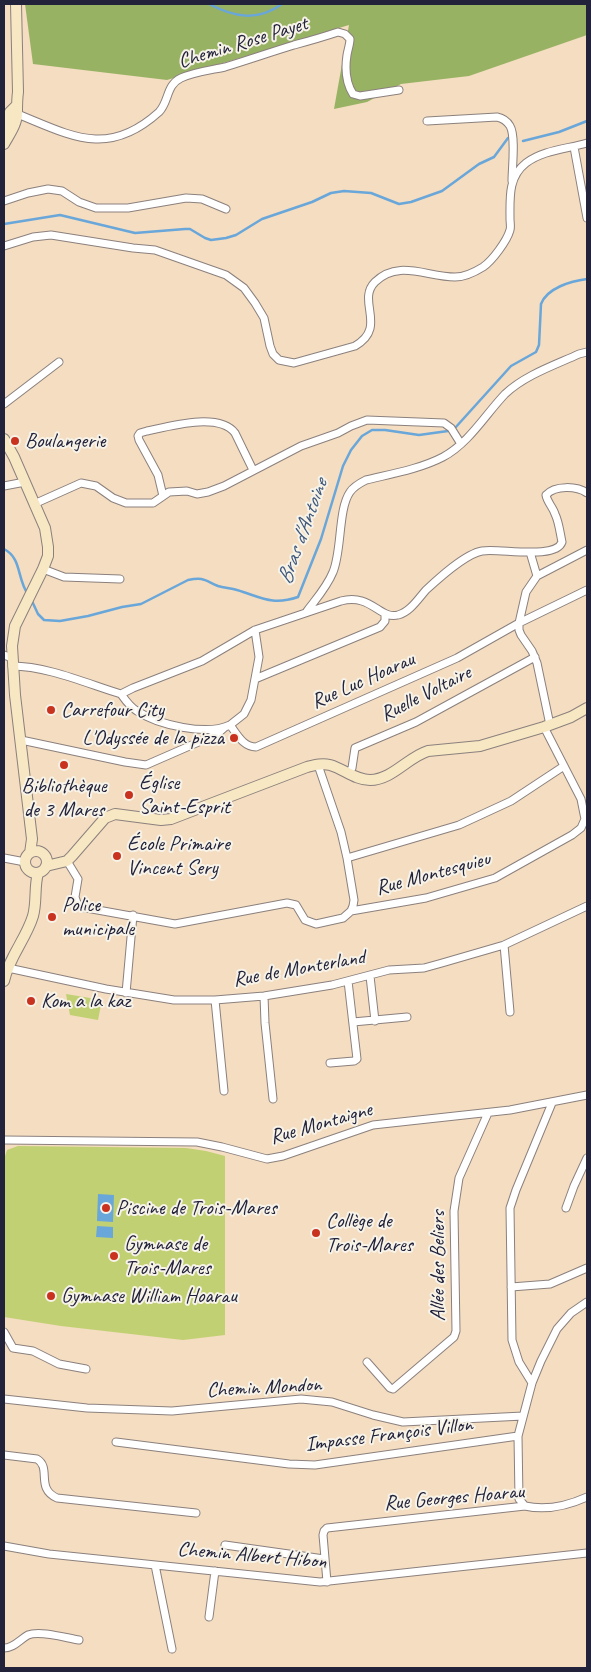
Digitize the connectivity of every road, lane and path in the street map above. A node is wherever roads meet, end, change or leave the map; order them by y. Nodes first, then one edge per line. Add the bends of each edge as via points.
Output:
1 (16, 4) edge
2 (399, 90) dead end
3 (15, 111) junction
4 (427, 121) dead end
5 (4, 128) edge
6 (587, 143) edge
7 (4, 144) edge
8 (574, 147) junction
9 (512, 181) junction
10 (4, 201) edge
11 (226, 209) dead end
12 (587, 218) edge
13 (4, 246) edge
14 (587, 352) edge
15 (59, 362) dead end
16 (4, 404) edge
17 (4, 430) edge
18 (4, 439) edge
19 (461, 444) junction
20 (14, 456) junction
21 (253, 470) junction
22 (24, 482) junction
23 (4, 486) edge
24 (587, 493) edge
25 (163, 496) junction
26 (34, 504) junction
27 (587, 550) edge
28 (530, 552) junction
29 (43, 569) junction
30 (537, 576) junction
31 (120, 579) dead end
32 (587, 590) edge
33 (306, 612) junction
34 (385, 614) junction
35 (519, 623) junction
36 (255, 630) junction
37 (535, 657) junction
38 (9, 660) edge
39 (255, 679) junction
40 (121, 694) junction
41 (587, 708) edge
42 (227, 726) junction
43 (547, 726) junction
44 (21, 740) junction
45 (318, 765) junction
46 (564, 766) junction
47 (349, 774) junction
48 (584, 797) edge
49 (4, 858) edge
50 (348, 858) junction
51 (66, 860) junction
52 (39, 865) junction
53 (587, 906) edge
54 (351, 911) junction
55 (133, 915) junction
56 (504, 945) junction
57 (8, 968) junction
58 (370, 976) junction
59 (4, 980) edge
60 (348, 981) junction
61 (126, 992) junction
62 (264, 996) junction
63 (215, 1000) junction
64 (510, 1012) dead end
65 (407, 1017) dead end
66 (375, 1021) junction
67 (353, 1022) junction
68 (330, 1063) dead end
69 (224, 1091) dead end
70 (587, 1095) edge
71 (273, 1099) dead end
72 (552, 1103) junction
73 (488, 1113) junction
74 (4, 1140) edge
75 (587, 1158) edge
76 (566, 1208) dead end
77 (587, 1268) edge
78 (511, 1287) junction
79 (587, 1302) edge
80 (4, 1332) edge
81 (367, 1362) dead end
82 (86, 1369) dead end
83 (532, 1383) junction
84 (4, 1399) edge
85 (523, 1416) junction
86 (518, 1436) junction
87 (116, 1442) dead end
88 (4, 1455) edge
89 (587, 1497) edge
90 (525, 1506) junction
91 (196, 1513) dead end
92 (225, 1545) dead end
93 (4, 1546) edge
94 (587, 1553) edge
95 (324, 1559) junction
96 (155, 1565) junction
97 (215, 1571) junction
98 (327, 1582) junction
99 (209, 1618) dead end
100 (79, 1640) dead end
101 (4, 1648) edge
102 (172, 1649) dead end

1 - 3 main road via 18,92
2 - 3 street, Chemin Rose Payet via 360,96 353,94 346,72 350,39 338,32 181,78 170,88 160,110 135,129 116,137 78,138
3 - 5 main road
3 - 7 main road via 13,128
4 - 9 street via 502,118 512,131
6 - 8 street
8 - 9 street via 534,158 525,163
8 - 12 street
9 - 13 street via 510,231 492,259 472,273 456,277 409,269 392,272 370,289 372,322 363,342 294,363 279,360 273,354 264,318 256,303 244,288 226,275 155,250 67,236 33,237
10 - 11 street via 48,189 62,191 96,208 128,208 186,198 202,199
14 - 19 street via 532,376 506,393
15 - 16 street
17 - 20 main road
18 - 20 main road
19 - 21 street via 444,423 367,420 301,446
19 - 33 street via 425,465 366,480 350,492 333,572
20 - 22 main road
21 - 25 street via 208,492 197,494 176,490
21 - 25 street via 235,433 222,424 196,422 140,433 139,440 156,470
22 - 23 street
22 - 26 main road
24 - 28 street via 574,488 556,488 548,492 547,498 556,514 562,542 554,550
25 - 26 street via 153,504 126,503 96,486 81,483
26 - 29 main road via 47,536 48,556
27 - 30 street
28 - 30 street
28 - 34 street via 476,553 442,576 407,610 396,616
29 - 31 street via 64,577
29 - 38 main road via 14,630
30 - 35 street via 526,592
32 - 35 street
33 - 34 street via 349,599 366,601
33 - 36 street
34 - 39 street via 385,621 380,627
35 - 37 street via 521,635
35 - 42 street, Rue Luc Hoarau via 458,658 261,745 247,745
36 - 39 street via 259,657
36 - 40 street via 202,662
37 - 43 street, Rue Montesquieu
37 - 47 street, Ruelle Voltaire via 416,722 355,748
38 - 40 street
38 - 44 main road
39 - 42 street via 247,710
40 - 42 street via 135,710 160,721 180,727 216,729
41 - 43 main road
42 - 44 street via 217,734 151,764 125,762
43 - 46 street, Rue Montesquieu
43 - 47 main road via 480,746 428,751 378,779 361,779
44 - 52 main road via 32,838
45 - 47 main road via 332,766
45 - 50 street
45 - 51 main road via 171,819 111,815
46 - 48 street, Rue Montesquieu
46 - 50 street via 511,801 459,824
48 - 54 street, Rue Montesquieu via 585,819 578,832 508,872 449,892
49 - 52 street
50 - 54 street via 354,900
51 - 52 main road
51 - 55 street, Rue Montesquieu via 78,879 75,898 81,907
52 - 57 main road via 33,916
53 - 56 street, Rue de Monterland
54 - 55 street, Rue Montesquieu via 343,918 316,924 305,920 296,905 286,903 175,924
55 - 61 street
56 - 58 street, Rue de Monterland via 424,968 389,970
56 - 64 street
57 - 59 main road
57 - 61 street, Rue de Monterland
58 - 60 street, Rue de Monterland
58 - 66 street
60 - 62 street, Rue de Monterland
60 - 67 street
61 - 63 street, Rue de Monterland via 174,1000
62 - 63 street, Rue de Monterland
62 - 71 street
63 - 69 street
65 - 66 street
66 - 67 street
67 - 68 street via 357,1060
70 - 72 street, Rue Montaigne
72 - 73 street, Rue Montaigne
72 - 78 street via 510,1208
73 - 74 street, Rue Montaigne via 373,1125 283,1156 267,1158 197,1142
73 - 81 street, Allée des Beliers via 459,1178 456,1194 454,1337 395,1388 390,1388
75 - 76 street
77 - 78 street via 550,1284
78 - 83 street via 512,1340
79 - 83 street via 571,1313 558,1329
80 - 82 street via 13,1348 33,1351 59,1364
83 - 85 street
84 - 85 street, Chemin Mondon via 172,1411 301,1399 332,1402 403,1422
85 - 86 street
86 - 87 street, Impasse François Villon via 315,1465
86 - 90 street via 519,1500
88 - 91 street via 41,1462 46,1490 57,1498
89 - 90 street, Rue Georges Hoarau via 554,1508
90 - 95 street, Rue Georges Hoarau via 327,1528 324,1531
92 - 95 street
93 - 96 street, Chemin Albert Hibon
94 - 98 street, Chemin Albert Hibon
95 - 98 street
96 - 97 street, Chemin Albert Hibon
96 - 102 street
97 - 98 street, Chemin Albert Hibon
97 - 99 street
100 - 101 street via 36,1633

